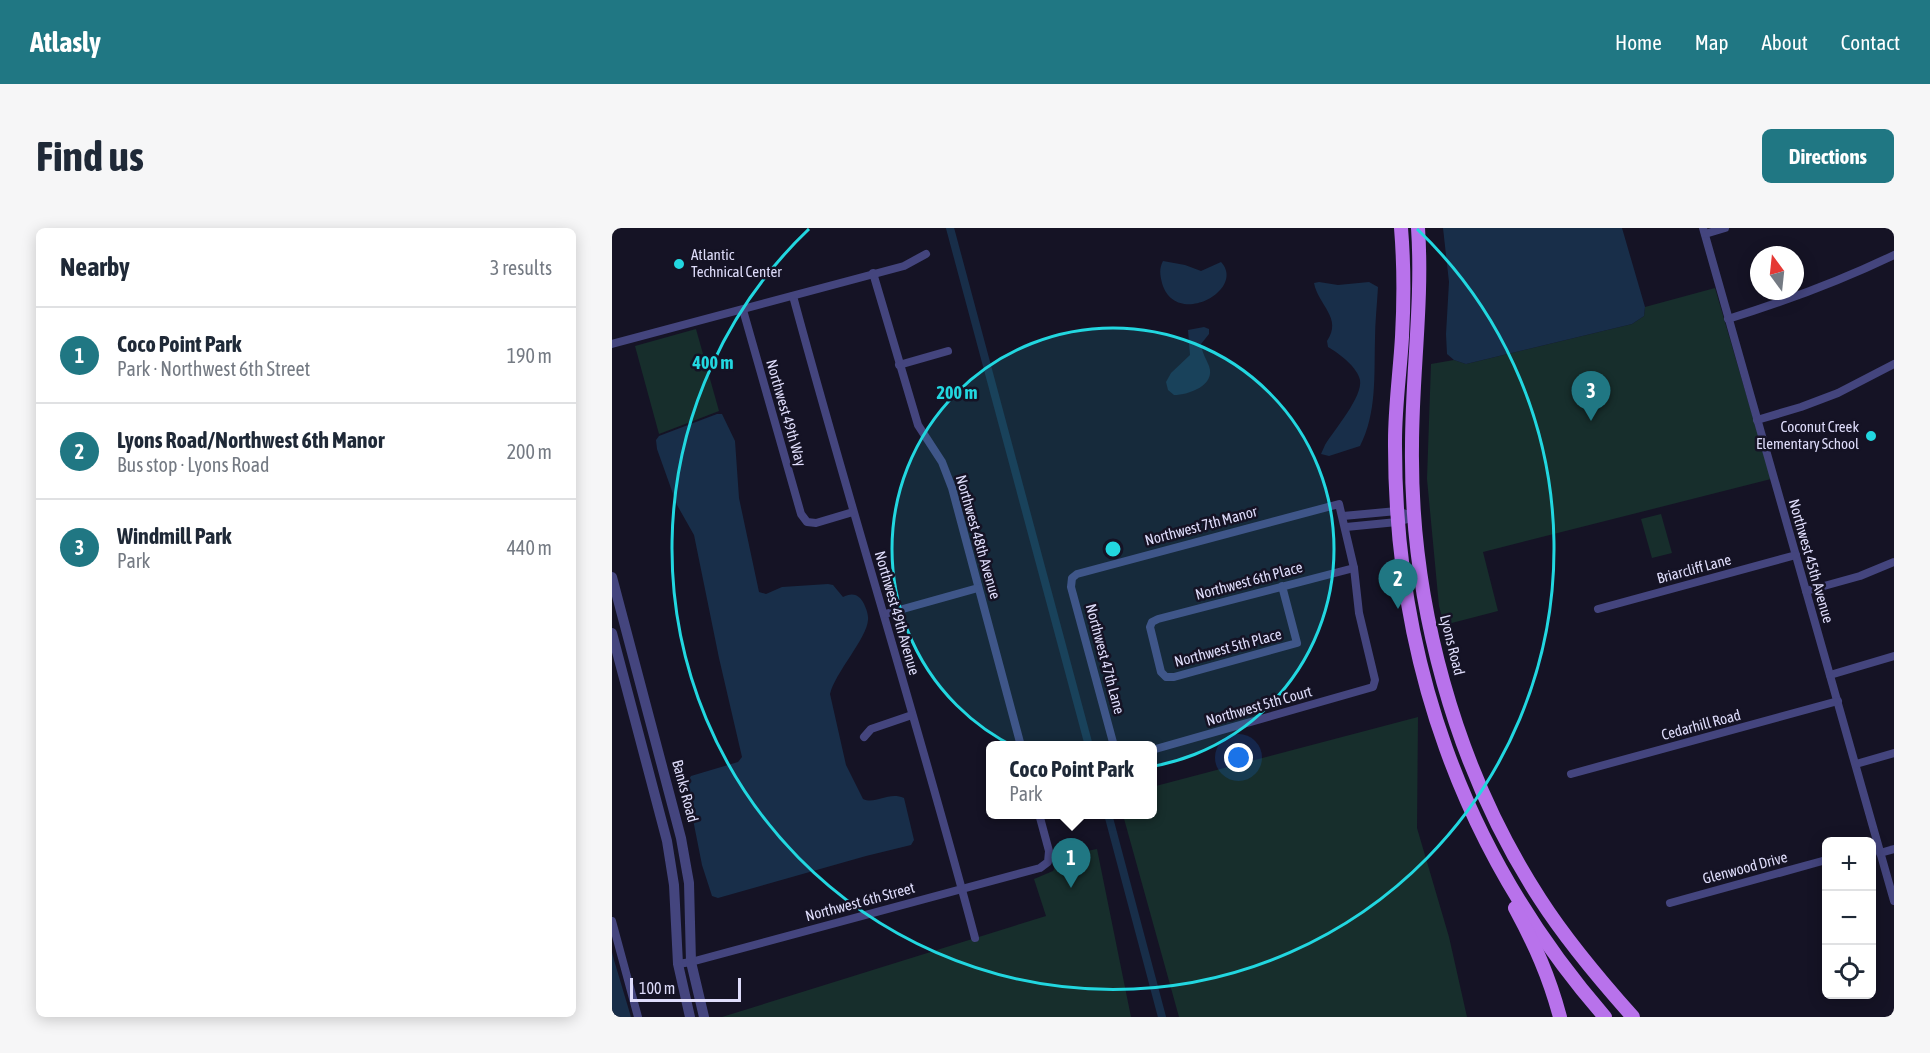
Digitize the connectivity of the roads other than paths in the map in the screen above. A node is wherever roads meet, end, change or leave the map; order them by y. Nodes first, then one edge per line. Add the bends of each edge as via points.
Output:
1 (1401, 228) edge
2 (1418, 228) edge
3 (1725, 228) edge
4 (1704, 231) edge
5 (926, 254) dead end
6 (1894, 255) edge
7 (873, 273) junction
8 (793, 296) junction
9 (743, 309) junction
10 (1728, 319) junction
11 (612, 344) edge
12 (948, 351) dead end
13 (1894, 364) edge
14 (899, 365) junction
15 (1757, 420) junction
16 (853, 513) junction
17 (1342, 516) junction
18 (1397, 516) junction
19 (1415, 517) junction
20 (1346, 527) junction
21 (1796, 555) junction
22 (1894, 562) edge
23 (1354, 568) junction
24 (612, 577) edge
25 (1072, 578) joint
26 (1282, 586) junction
27 (978, 588) junction
28 (1806, 591) junction
29 (1598, 609) dead end
30 (885, 614) junction
31 (612, 633) edge
32 (1894, 656) edge
33 (1830, 675) junction
34 (1166, 677) joint
35 (1838, 701) junction
36 (912, 716) junction
37 (864, 737) dead end
38 (1020, 741) edge
39 (1113, 741) edge
40 (1157, 749) edge
41 (1894, 753) edge
42 (1856, 764) junction
43 (1571, 774) dead end
44 (657, 802) junction
45 (1468, 804) junction
46 (1040, 819) edge
47 (1873, 837) edge
48 (1876, 849) edge
49 (1894, 849) edge
50 (1822, 861) edge
51 (688, 873) junction
52 (962, 889) junction
53 (1894, 901) edge
54 (1670, 903) dead end
55 (612, 921) edge
56 (975, 938) dead end
57 (691, 962) junction
58 (678, 964) junction
59 (638, 1017) edge
60 (690, 1017) edge
61 (704, 1017) edge
62 (1560, 1017) edge
63 (1605, 1017) edge
64 (1633, 1017) edge

1 - 18 main road via 1402,334 1395,441
2 - 19 main road, Lyons Road via 1420,318 1412,447
3 - 4 street
4 - 10 street, Northwest 45th Avenue
5 - 7 street via 904,266
6 - 10 street via 1790,300
7 - 8 street
7 - 14 street, Northwest 48th Avenue
8 - 9 street
8 - 16 street, Northwest 49th Avenue
9 - 11 street
9 - 16 street, Northwest 49th Way via 801,514 807,522 816,523
10 - 15 street, Northwest 45th Avenue
12 - 14 street
13 - 15 street via 1838,393
14 - 27 street, Northwest 48th Avenue via 918,425 942,462 952,488
15 - 21 street, Northwest 45th Avenue
16 - 30 street, Northwest 49th Avenue
17 - 18 street
17 - 20 street
17 - 25 street, Northwest 7th Manor via 1339,504
18 - 19 street
18 - 20 street
18 - 45 main road via 1407,600 1423,676
19 - 64 main road, Lyons Road via 1434,647 1476,776 1540,899
20 - 23 street
21 - 28 street, Northwest 45th Avenue
21 - 29 street, Briarcliff Lane
22 - 28 street
23 - 26 street, Northwest 6th Place
23 - 40 street, Northwest 5th Court via 1359,613 1375,680 1373,687
24 - 51 street, Banks Road
25 - 39 street, Northwest 47th Lane via 1071,587
26 - 34 street, Northwest 6th Place via 1152,622 1161,672
26 - 34 street, Northwest 5th Place via 1297,643
27 - 30 street
27 - 38 street, Northwest 48th Avenue
28 - 33 street, Northwest 45th Avenue
30 - 36 street, Northwest 49th Avenue
31 - 44 street, Banks Road
32 - 33 street
33 - 35 street, Northwest 45th Avenue
35 - 42 street, Northwest 45th Avenue
35 - 43 street, Cedarhill Road
36 - 37 street via 871,729
36 - 52 street, Northwest 49th Avenue
41 - 42 street
42 - 47 street, Northwest 45th Avenue
44 - 51 street via 667,805
44 - 58 street, Banks Road via 675,885
45 - 62 main road via 1469,827 1535,946
45 - 63 main road via 1516,896 1556,956
46 - 52 street, Northwest 6th Street via 1048,862 1040,868
48 - 49 street
48 - 53 street, Northwest 45th Avenue
50 - 54 street, Glenwood Drive
51 - 57 street, Banks Road
52 - 56 street, Northwest 49th Avenue
52 - 57 street, Northwest 6th Street
55 - 59 street
57 - 58 street, Northwest 6th Street
57 - 61 street, Banks Road
58 - 60 street, Banks Road

